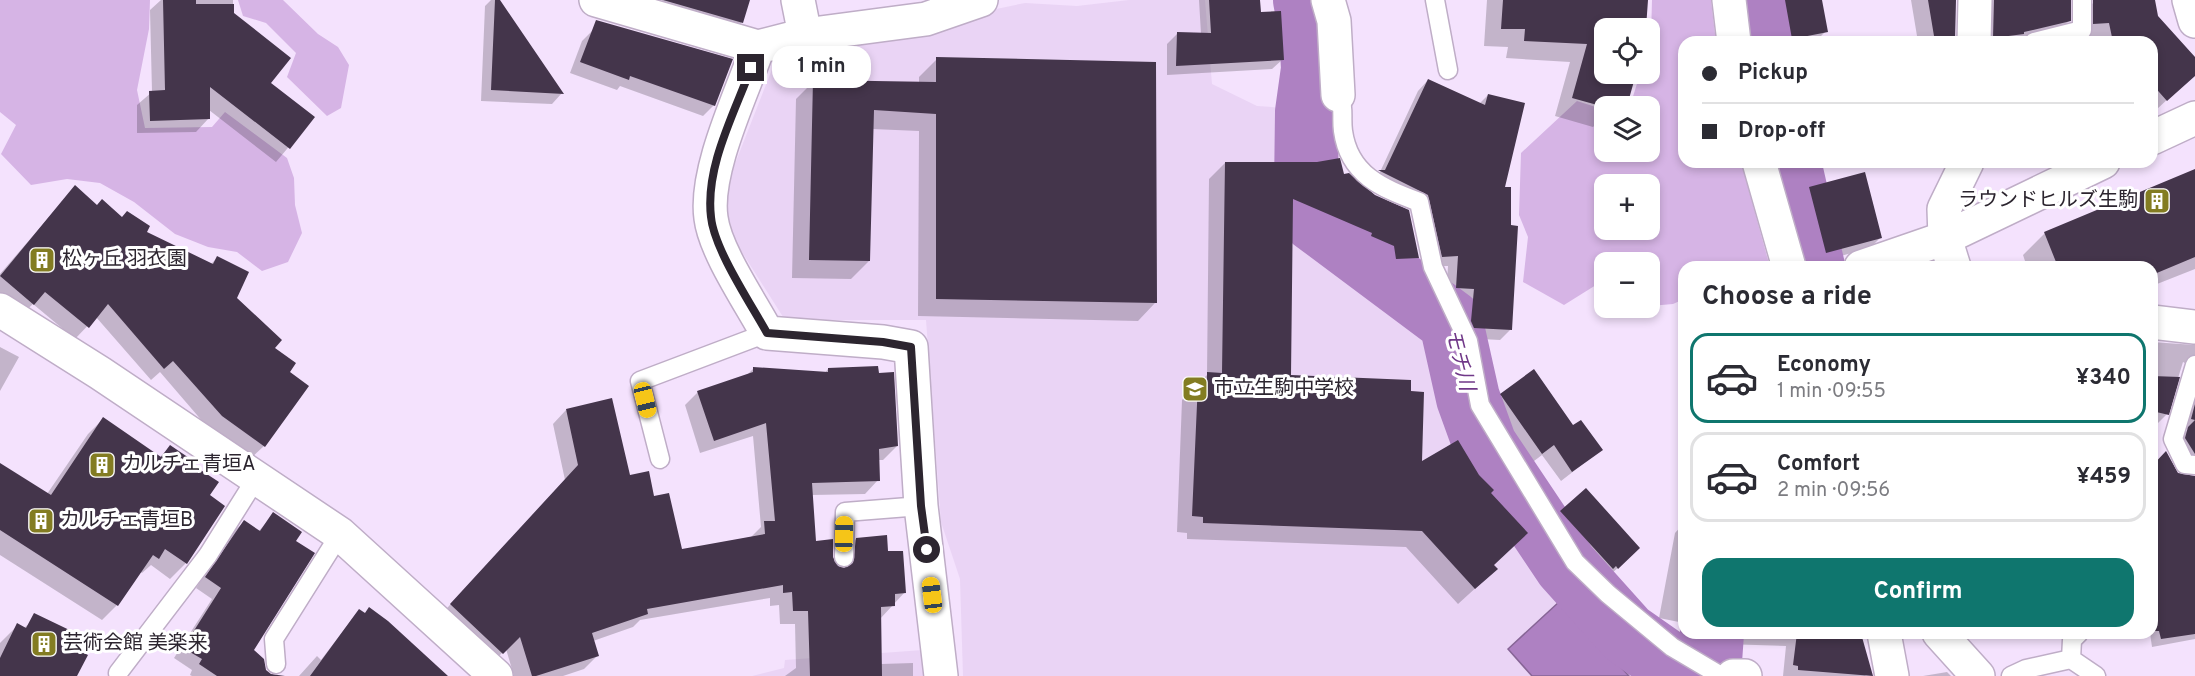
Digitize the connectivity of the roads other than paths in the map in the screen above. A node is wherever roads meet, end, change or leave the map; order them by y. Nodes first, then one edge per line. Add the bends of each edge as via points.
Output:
1 (596, 0) edge
2 (798, 0) edge
3 (981, 0) edge
4 (1328, 0) edge
5 (1435, 0) edge
6 (1729, 0) edge
7 (1975, 0) edge
8 (2082, 0) edge
9 (2189, 0) edge
10 (2195, 21) edge
11 (805, 35) junction
12 (1733, 36) edge
13 (1974, 36) edge
14 (2058, 36) edge
15 (758, 47) junction
16 (1448, 70) dead end
17 (1338, 95) joint
18 (2195, 118) edge
19 (2158, 135) edge
20 (1761, 168) edge
21 (1964, 168) edge
22 (2093, 168) edge
23 (1949, 252) edge
24 (1787, 261) edge
25 (1896, 261) edge
26 (0, 310) edge
27 (2158, 323) edge
28 (2195, 327) edge
29 (767, 333) junction
30 (2195, 365) edge
31 (660, 459) dead end
32 (2195, 465) edge
33 (257, 477) junction
34 (921, 506) junction
35 (340, 534) junction
36 (844, 557) dead end
37 (1885, 639) edge
38 (1944, 639) edge
39 (2073, 639) edge
40 (2071, 659) junction
41 (276, 664) dead end
42 (118, 673) dead end
43 (1720, 673) edge
44 (495, 676) edge
45 (941, 676) edge
46 (1745, 676) edge
47 (1892, 676) edge
48 (1978, 676) edge
49 (2011, 676) edge
50 (2096, 676) edge

1 - 15 street
2 - 11 street
3 - 11 street via 926,18
4 - 17 street via 1334,21
5 - 16 lane
6 - 12 street
7 - 13 street
8 - 14 lane via 2082,30
9 - 10 street
11 - 15 street
15 - 29 street via 715,168 711,219 724,253
17 - 43 lane via 1344,106 1346,148 1354,164 1382,188 1419,202 1433,267 1468,341 1480,405 1575,562 1635,618
18 - 19 street
20 - 24 street
21 - 23 street via 1944,209
22 - 23 street
23 - 25 street
26 - 33 street
27 - 28 street
29 - 31 lane via 640,381
29 - 34 street via 911,347
30 - 32 lane via 2173,439 2186,464
33 - 35 street
33 - 42 lane via 208,555
34 - 36 lane via 845,512
34 - 45 street
35 - 41 lane via 274,639
35 - 44 street
37 - 47 street
38 - 48 street
39 - 40 lane
40 - 49 lane
40 - 50 lane
43 - 46 street

